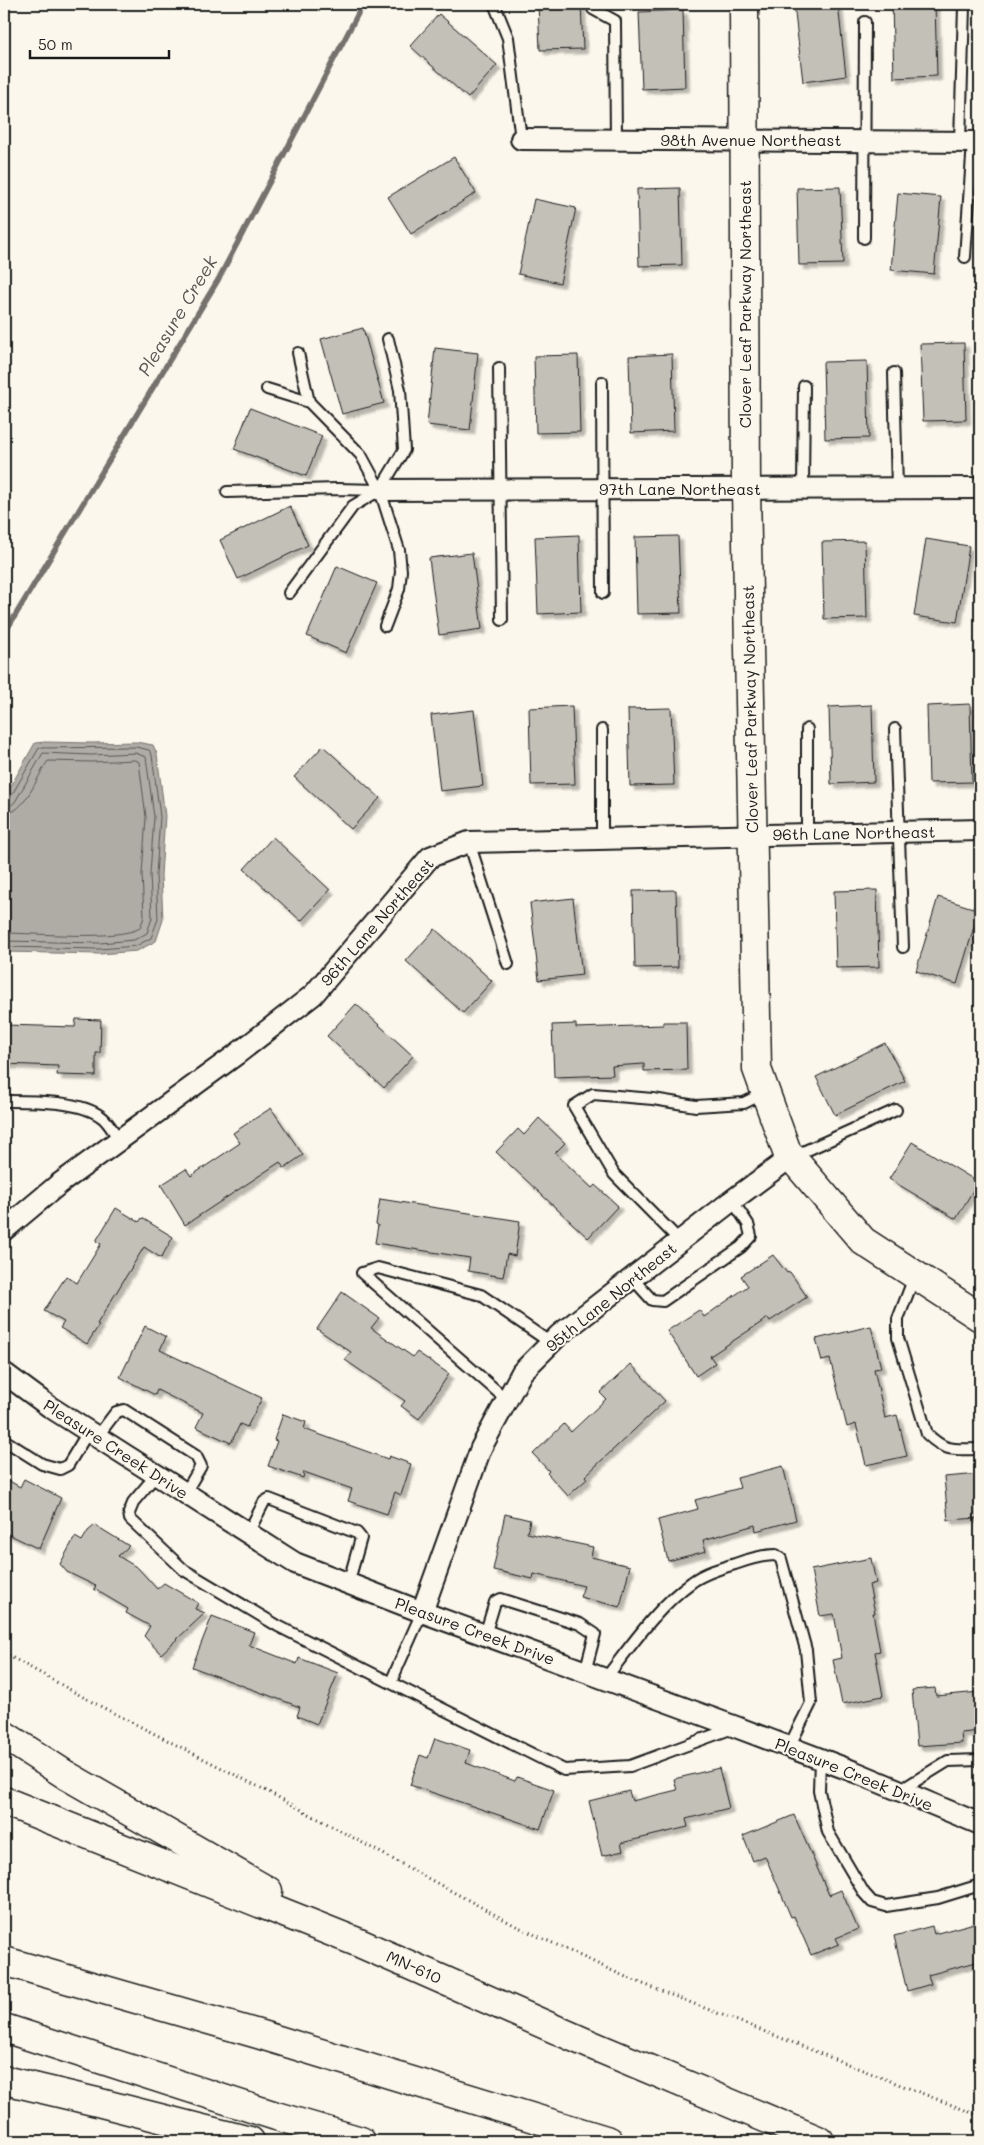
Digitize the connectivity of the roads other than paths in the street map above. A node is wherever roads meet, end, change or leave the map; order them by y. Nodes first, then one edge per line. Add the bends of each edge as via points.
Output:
1 (744, 4) edge
2 (495, 6) dead end
3 (964, 7) dead end
4 (593, 9) dead end
5 (865, 22) dead end
6 (521, 139) joint
7 (616, 140) junction
8 (744, 140) junction
9 (864, 141) junction
10 (971, 142) edge
11 (864, 238) dead end
12 (965, 257) dead end
13 (388, 340) dead end
14 (298, 353) dead end
15 (500, 368) dead end
16 (894, 374) dead end
17 (602, 382) dead end
18 (804, 386) dead end
19 (267, 389) dead end
20 (309, 402) junction
21 (746, 488) junction
22 (803, 488) junction
23 (897, 488) junction
24 (980, 488) edge
25 (602, 489) junction
26 (380, 490) junction
27 (502, 490) junction
28 (227, 492) dead end
29 (603, 592) dead end
30 (289, 593) dead end
31 (502, 620) dead end
32 (384, 626) dead end
33 (807, 729) dead end
34 (895, 729) dead end
35 (602, 730) dead end
36 (980, 830) edge
37 (807, 834) junction
38 (899, 834) junction
39 (752, 835) junction
40 (602, 839) junction
41 (469, 842) junction
42 (902, 947) dead end
43 (508, 964) dead end
44 (765, 1093) junction
45 (4, 1101) edge
46 (896, 1110) dead end
47 (120, 1140) junction
48 (791, 1157) junction
49 (732, 1200) junction
50 (4, 1230) edge
51 (680, 1241) junction
52 (915, 1274) junction
53 (632, 1278) junction
54 (980, 1317) edge
55 (551, 1343) junction
56 (4, 1373) edge
57 (507, 1400) junction
58 (92, 1434) junction
59 (4, 1440) edge
60 (980, 1449) edge
61 (156, 1474) junction
62 (185, 1493) junction
63 (248, 1533) junction
64 (348, 1584) junction
65 (422, 1612) junction
66 (485, 1635) junction
67 (585, 1672) junction
68 (605, 1679) junction
69 (391, 1682) junction
70 (736, 1727) junction
71 (4, 1735) edge
72 (789, 1747) junction
73 (820, 1759) junction
74 (980, 1760) edge
75 (900, 1791) junction
76 (4, 1801) edge
77 (980, 1824) edge
78 (980, 1884) edge
79 (356, 1942) junction
80 (4, 1961) edge
81 (4, 2028) edge
82 (4, 2080) edge
83 (250, 2141) edge
84 (361, 2141) edge
85 (609, 2141) edge
86 (820, 2141) edge

1 - 8 main road, Clover Leaf Parkway Northeast
2 - 6 lane via 508,38
3 - 10 lane
4 - 7 lane via 615,21
5 - 9 lane
6 - 7 street, 98th Avenue Northeast
7 - 8 street, 98th Avenue Northeast
8 - 9 street, 98th Avenue Northeast
8 - 21 main road, Clover Leaf Parkway Northeast
9 - 10 street, 98th Avenue Northeast
9 - 11 lane
10 - 12 lane
13 - 26 lane via 400,390 404,450
14 - 20 lane
15 - 27 lane
16 - 23 lane
17 - 25 lane
18 - 22 lane
19 - 20 lane
20 - 26 lane via 361,456
21 - 22 street, 97th Lane Northeast
21 - 25 street, 97th Lane Northeast
21 - 39 main road, Clover Leaf Parkway Northeast
22 - 23 street, 97th Lane Northeast
23 - 24 street, 97th Lane Northeast
25 - 27 street, 97th Lane Northeast
25 - 29 lane
26 - 27 street, 97th Lane Northeast
26 - 28 lane
26 - 30 lane via 353,506
26 - 32 lane via 399,550 401,571 399,589
27 - 31 lane
33 - 37 lane
34 - 38 lane
35 - 40 lane
36 - 38 street, 96th Lane Northeast
37 - 38 street, 96th Lane Northeast
37 - 39 street, 96th Lane Northeast
38 - 42 lane
39 - 40 street, 96th Lane Northeast
39 - 44 main road, Clover Leaf Parkway Northeast via 757,1069
40 - 41 street, 96th Lane Northeast
41 - 43 lane
41 - 47 street, 96th Lane Northeast via 430,857 312,995
44 - 48 main road, Clover Leaf Parkway Northeast via 786,1152
44 - 51 lane via 744,1103 696,1106 592,1094 574,1106 614,1174
45 - 47 lane via 43,1101 78,1107 102,1118
46 - 48 lane
47 - 50 street, 96th Lane Northeast via 59,1184
48 - 49 street, 95th Lane Northeast
48 - 52 main road, Clover Leaf Parkway Northeast via 863,1241
49 - 51 street, 95th Lane Northeast
49 - 53 lane via 748,1224 751,1236 741,1247 663,1301 652,1300
51 - 53 street, 95th Lane Northeast
52 - 54 main road, Clover Leaf Parkway Northeast
52 - 60 lane via 898,1319 898,1338 927,1434 947,1449
53 - 55 street, 95th Lane Northeast
55 - 57 street, 95th Lane Northeast via 522,1372
55 - 57 lane via 481,1295 378,1268 362,1273
56 - 58 street, Pleasure Creek Drive
57 - 65 street, 95th Lane Northeast via 481,1448
58 - 59 lane via 68,1465 60,1469 42,1464
58 - 61 street, Pleasure Creek Drive
58 - 62 lane via 116,1412 124,1410 173,1440 196,1456 201,1466
61 - 62 street, Pleasure Creek Drive
61 - 69 lane via 134,1501 130,1519 184,1570 278,1626
62 - 63 street, Pleasure Creek Drive
63 - 64 street, Pleasure Creek Drive via 295,1563
63 - 64 lane via 264,1502 269,1499 356,1533 361,1538
64 - 65 street, Pleasure Creek Drive
65 - 66 street, Pleasure Creek Drive
65 - 69 lane
66 - 67 street, Pleasure Creek Drive
66 - 67 lane via 495,1602 501,1599 580,1624 595,1634
67 - 68 street, Pleasure Creek Drive
68 - 70 street, Pleasure Creek Drive
68 - 72 lane via 652,1619 693,1581 750,1559 776,1555 781,1559 806,1650 811,1702
69 - 70 lane via 564,1770 630,1766
70 - 72 street, Pleasure Creek Drive
71 - 79 main road via 66,1775
72 - 73 street, Pleasure Creek Drive
73 - 75 street, Pleasure Creek Drive
73 - 78 lane via 819,1791 828,1832 872,1902 886,1906 938,1898
74 - 75 lane via 948,1761
75 - 77 street, Pleasure Creek Drive
76 - 79 main road, MN-610
79 - 86 main road, MN-610
80 - 85 main road
81 - 84 main road
82 - 83 main road

